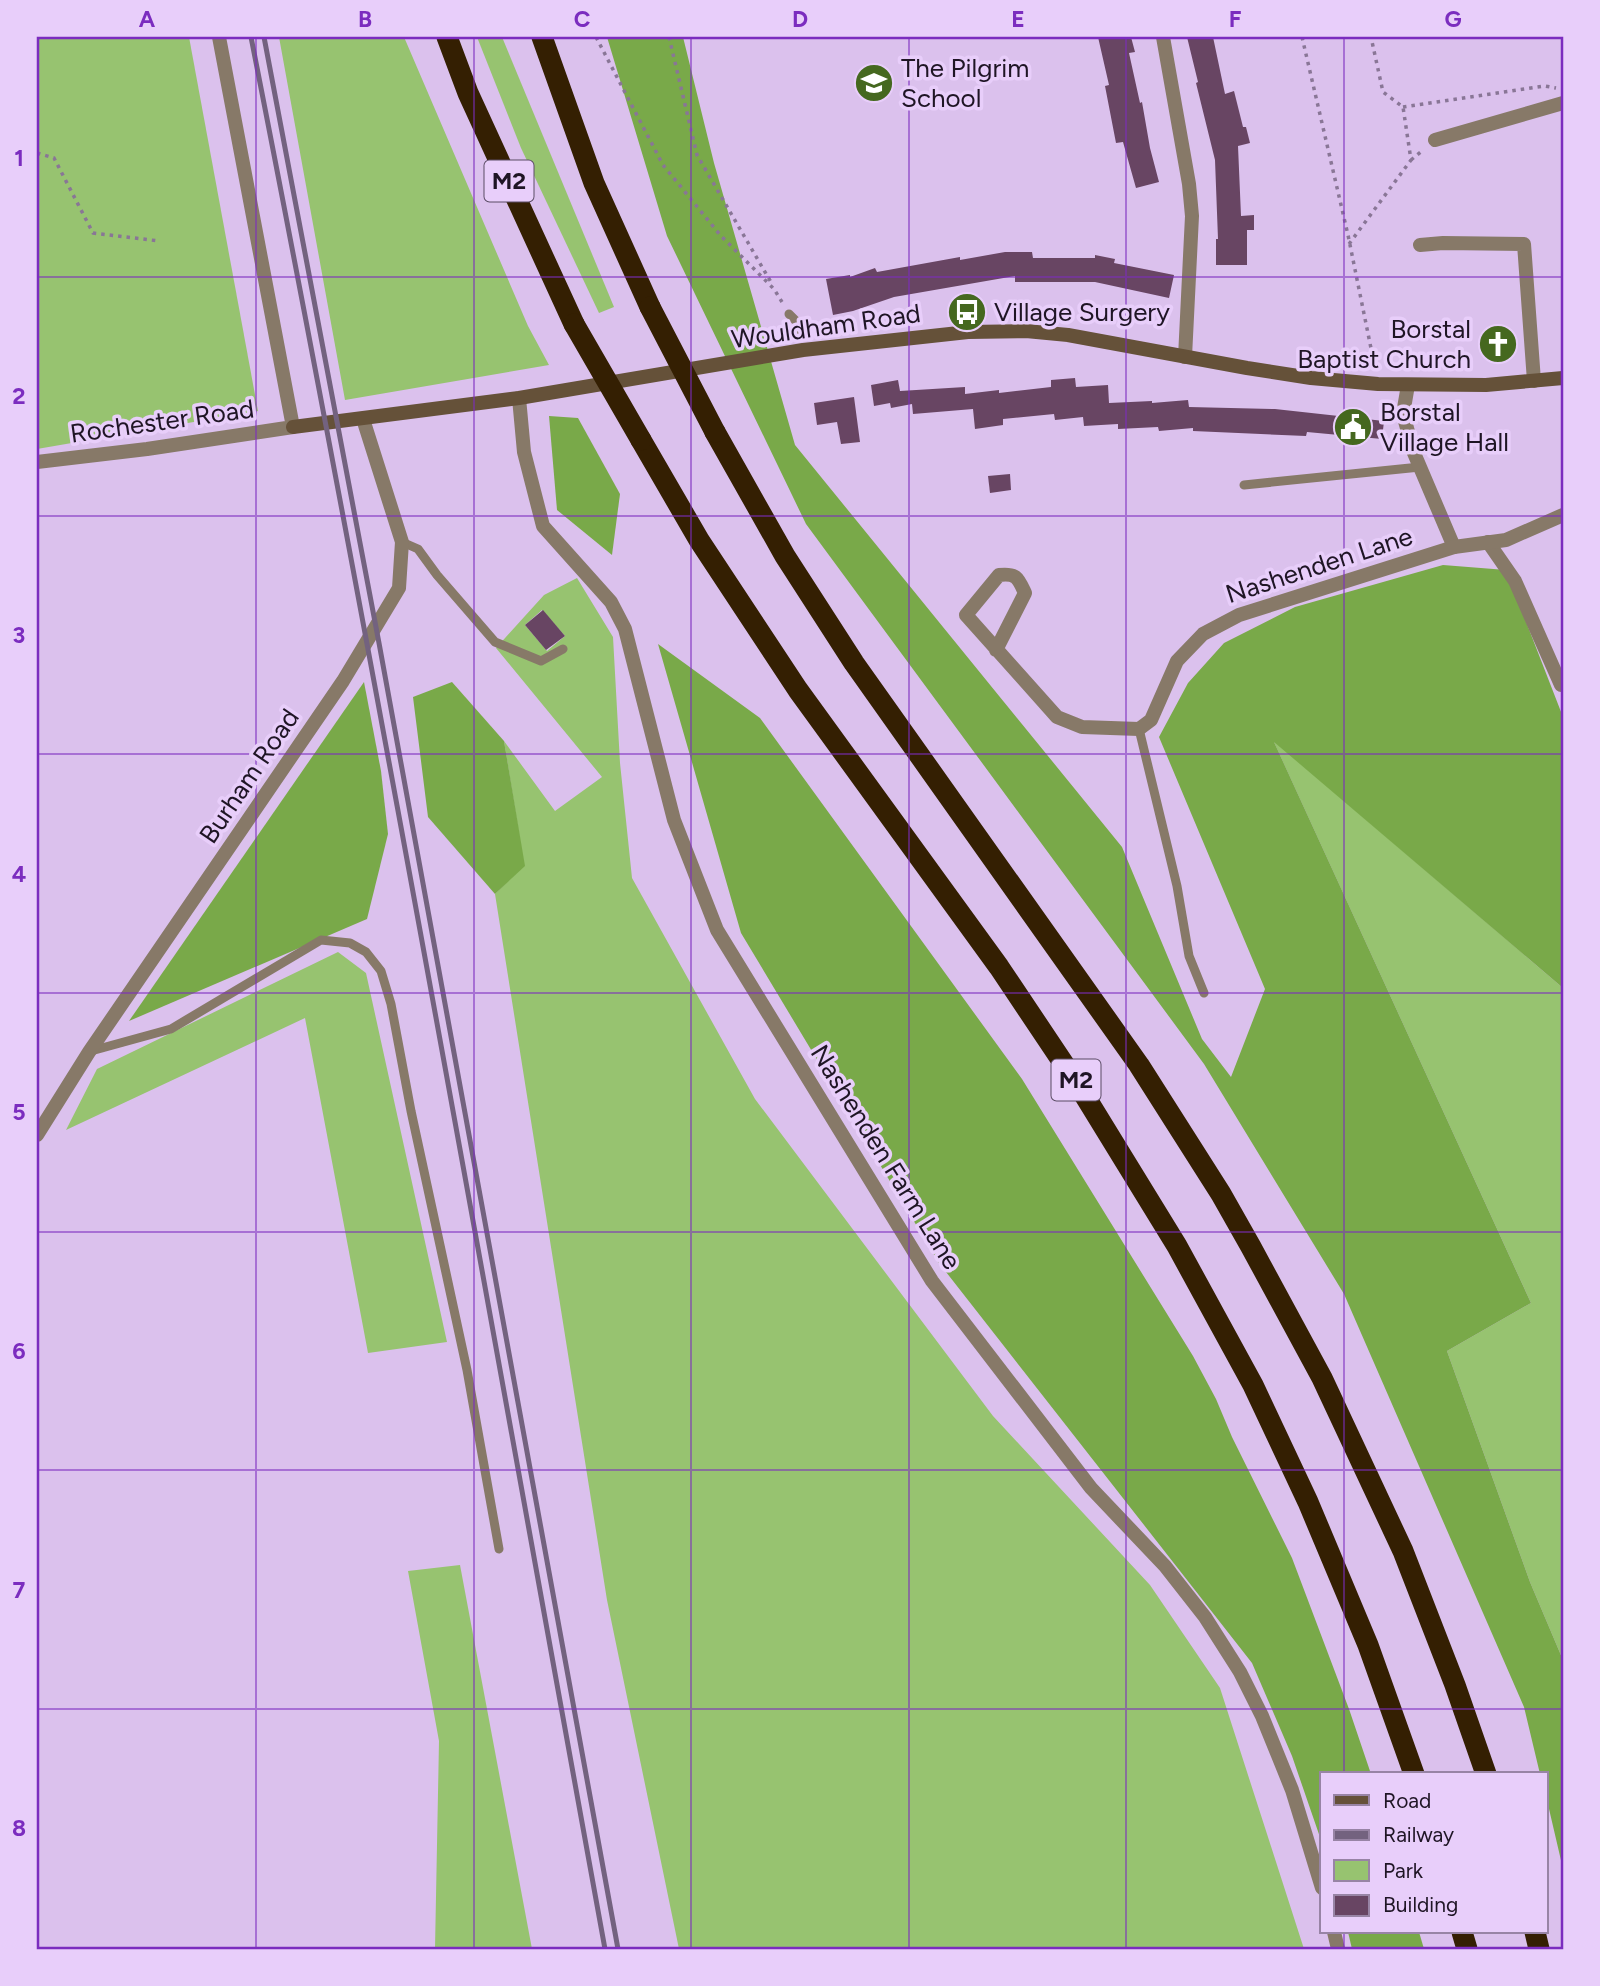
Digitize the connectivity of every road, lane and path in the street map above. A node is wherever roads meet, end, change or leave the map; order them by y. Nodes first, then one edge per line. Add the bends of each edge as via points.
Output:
1 (219, 37) edge
2 (447, 37) edge
3 (542, 37) edge
4 (596, 37) edge
5 (669, 37) edge
6 (1163, 37) edge
7 (1302, 37) edge
8 (1371, 37) edge
9 (1563, 89) edge
10 (1563, 103) edge
11 (1403, 107) junction
12 (1435, 140) dead end
13 (37, 153) edge
14 (159, 241) dead end
15 (1349, 244) junction
16 (1420, 245) dead end
17 (774, 289) junction
18 (789, 314) joint
19 (797, 330) dead end
20 (1185, 357) junction
21 (1366, 367) dead end
22 (1375, 368) junction
23 (1563, 378) edge
24 (1534, 381) junction
25 (1378, 384) junction
26 (1408, 385) junction
27 (519, 398) junction
28 (363, 419) junction
29 (293, 427) junction
30 (37, 462) edge
31 (1420, 467) junction
32 (1244, 485) dead end
33 (1563, 515) edge
34 (402, 542) junction
35 (1489, 542) junction
36 (1454, 547) junction
37 (563, 649) dead end
38 (996, 650) junction
39 (1561, 685) dead end
40 (1139, 729) junction
41 (1204, 993) dead end
42 (89, 1052) junction
43 (37, 1135) edge
44 (499, 1549) dead end
45 (1413, 1772) edge
46 (1485, 1772) edge
47 (1320, 1882) edge

1 - 29 street
2 - 45 highway, M2, bridge via 574,324 699,540 798,690 999,967 1164,1222 1253,1385 1308,1502 1368,1645
3 - 46 highway, M2, bridge via 594,183 650,307 785,556 854,663 1139,1065 1251,1247 1322,1378 1403,1551
4 - 17 path via 663,165 721,236
5 - 17 path via 698,155
6 - 20 street via 1191,205
7 - 15 path
8 - 11 path via 1383,92
9 - 11 path via 1545,86
10 - 12 street
11 - 15 path via 1411,160
13 - 14 path via 54,158 93,233
15 - 22 path
16 - 24 street via 1524,244
17 - 18 path
18 - 19 lane via 797,322
20 - 25 street, Wouldham Road
20 - 27 street, Wouldham Road via 1068,335 968,331 803,350
21 - 22 path
22 - 25 path
23 - 24 street, Wouldham Road
24 - 26 street, Wouldham Road
25 - 26 street, Wouldham Road
26 - 31 street via 1403,414
27 - 28 street, Wouldham Road
27 - 47 street, Nashenden Farm Lane via 524,452 543,526 611,602 625,629 674,820 717,930 932,1281 1091,1488 1165,1566 1240,1672 1287,1778
28 - 29 street, Wouldham Road
28 - 34 street, Burham Road
29 - 30 street, Rochester Road
31 - 32 lane
31 - 36 street
33 - 35 street, Nashenden Lane via 1506,540
34 - 37 lane via 418,549 495,642 541,661
34 - 42 street, Burham Road via 399,588 343,681
35 - 36 street, Nashenden Lane
35 - 39 street via 1515,580
36 - 40 street, Nashenden Lane via 1220,624 1203,634 1177,661 1151,720
38 - 38 street via 966,615 999,575 1010,574 1019,579 1025,593
38 - 40 street via 1057,717 1082,727
40 - 41 lane via 1189,956
42 - 43 street, Burham Road
42 - 44 lane via 171,1029 321,940 350,943 366,952 381,971 391,1004

